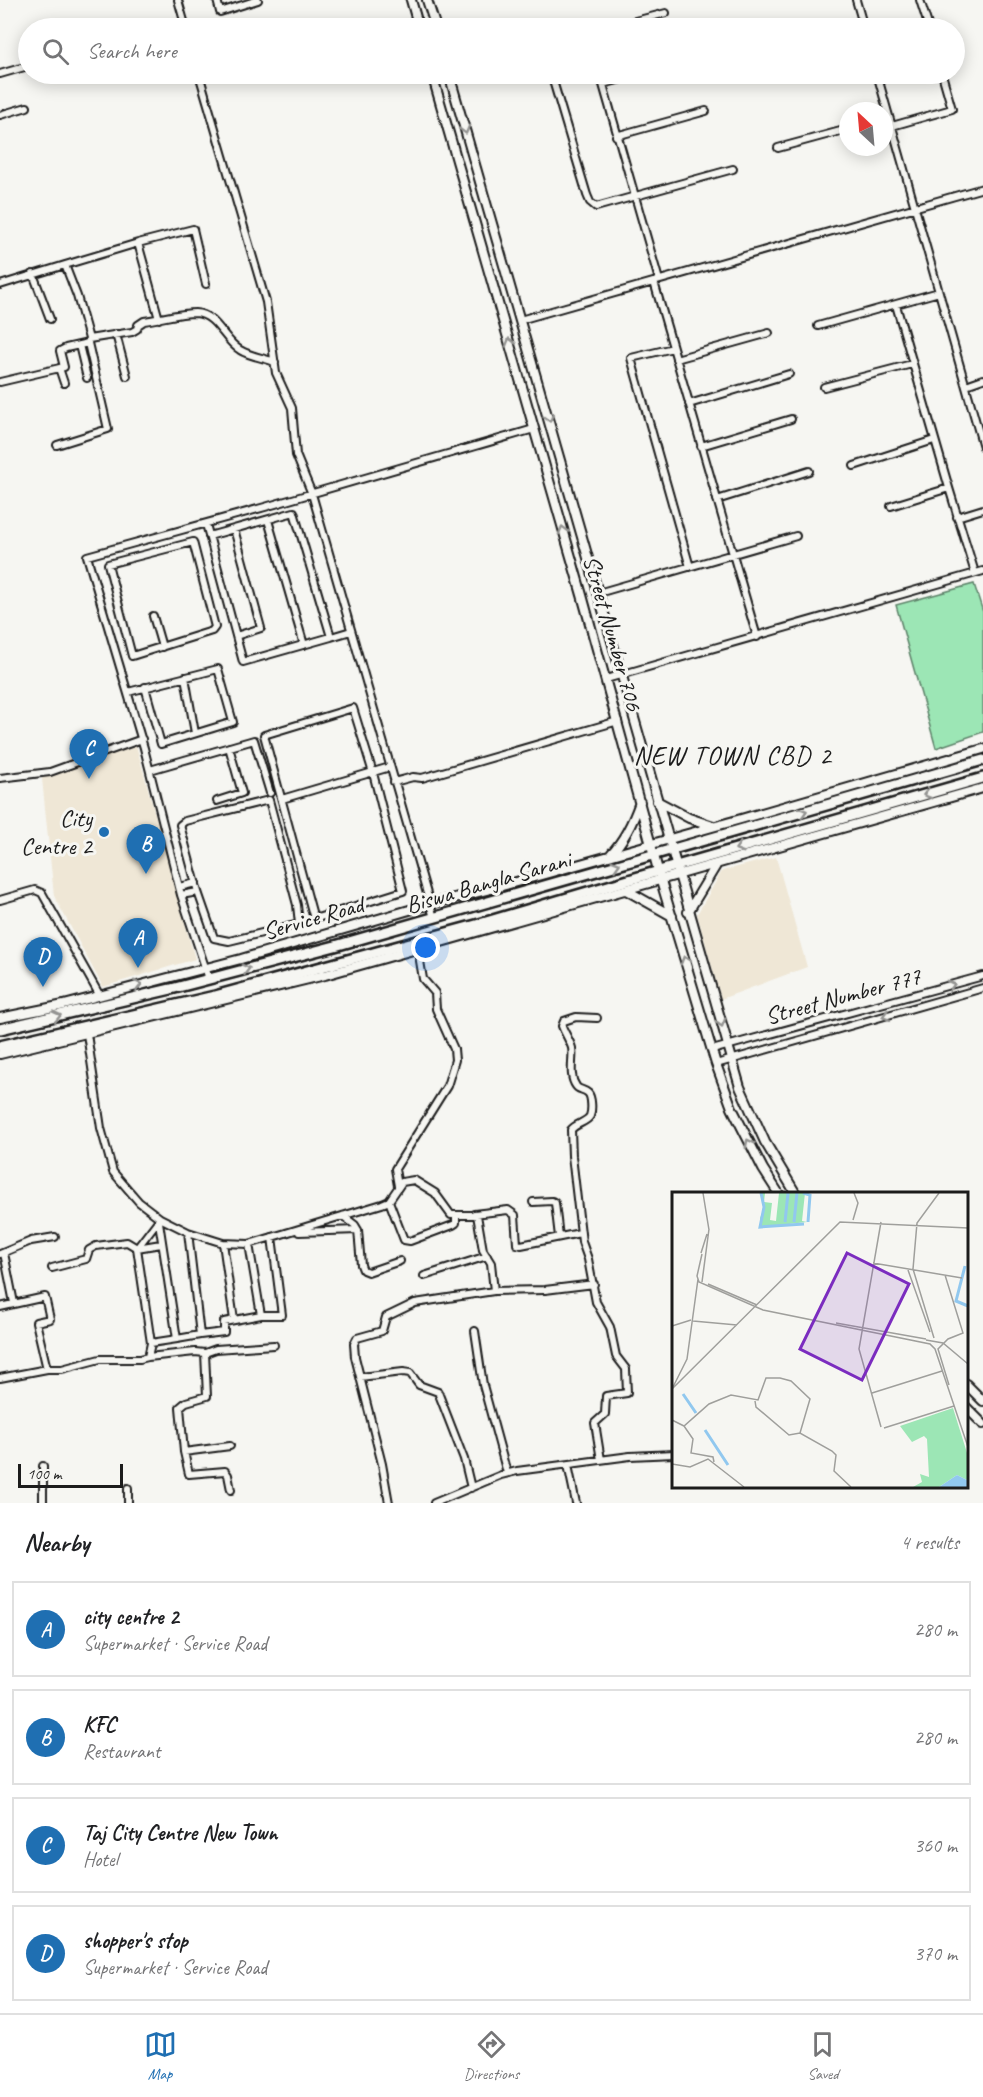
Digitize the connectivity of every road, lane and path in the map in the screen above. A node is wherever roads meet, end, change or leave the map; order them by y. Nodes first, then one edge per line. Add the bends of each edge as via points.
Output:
1 (178, 0) edge
2 (217, 0) edge
3 (258, 0) edge
4 (411, 0) edge
5 (428, 0) edge
6 (856, 0) edge
7 (920, 0) edge
8 (666, 13) dead end
9 (183, 18) edge
10 (416, 18) edge
11 (433, 18) edge
12 (647, 18) edge
13 (861, 18) edge
14 (926, 18) edge
15 (18, 69) edge
16 (0, 74) edge
17 (202, 84) edge
18 (435, 84) edge
19 (452, 84) edge
20 (554, 84) edge
21 (603, 84) edge
22 (879, 84) edge
23 (945, 84) edge
24 (883, 102) edge
25 (27, 107) dead end
26 (706, 111) dead end
27 (0, 115) edge
28 (893, 126) edge
29 (893, 130) edge
30 (839, 131) edge
31 (616, 136) junction
32 (778, 148) dead end
33 (733, 169) dead end
34 (983, 188) edge
35 (634, 197) junction
36 (915, 207) junction
37 (138, 243) junction
38 (65, 266) junction
39 (33, 274) junction
40 (656, 281) junction
41 (206, 284) dead end
42 (0, 285) edge
43 (939, 292) junction
44 (896, 305) junction
45 (50, 319) dead end
46 (159, 319) junction
47 (520, 320) junction
48 (818, 326) dead end
49 (769, 333) dead end
50 (116, 334) junction
51 (89, 341) junction
52 (79, 345) junction
53 (673, 348) junction
54 (676, 359) junction
55 (275, 362) junction
56 (912, 364) junction
57 (59, 368) junction
58 (789, 374) dead end
59 (127, 376) dead end
60 (87, 378) dead end
61 (983, 379) edge
62 (0, 382) edge
63 (64, 383) dead end
64 (966, 385) junction
65 (824, 387) dead end
66 (689, 404) junction
67 (791, 419) dead end
68 (534, 429) junction
69 (934, 440) junction
70 (57, 445) dead end
71 (701, 446) junction
72 (983, 447) edge
73 (854, 466) dead end
74 (809, 471) dead end
75 (948, 488) junction
76 (312, 494) junction
77 (717, 500) junction
78 (891, 506) dead end
79 (983, 509) edge
80 (957, 517) junction
81 (268, 520) junction
82 (206, 524) junction
83 (234, 529) junction
84 (209, 536) junction
85 (796, 536) dead end
86 (733, 555) junction
87 (690, 567) junction
88 (983, 571) edge
89 (975, 573) junction
90 (598, 593) junction
91 (153, 616) dead end
92 (122, 617) junction
93 (106, 621) junction
94 (351, 631) junction
95 (236, 636) junction
96 (331, 637) junction
97 (757, 637) junction
98 (304, 645) junction
99 (162, 647) junction
100 (621, 674) junction
101 (185, 677) junction
102 (606, 679) junction
103 (145, 687) junction
104 (128, 692) junction
105 (618, 722) junction
106 (195, 733) junction
107 (141, 740) junction
108 (229, 747) junction
109 (983, 749) edge
110 (983, 760) edge
111 (390, 767) junction
112 (150, 770) junction
113 (372, 773) junction
114 (0, 778) edge
115 (983, 778) edge
116 (394, 782) junction
117 (983, 788) edge
118 (270, 793) dead end
119 (282, 799) junction
120 (217, 801) dead end
121 (640, 801) junction
122 (657, 801) junction
123 (715, 826) junction
124 (669, 838) junction
125 (651, 843) junction
126 (671, 849) junction
127 (654, 854) junction
128 (610, 855) junction
129 (717, 864) junction
130 (658, 871) junction
131 (677, 871) junction
132 (661, 881) junction
133 (196, 883) junction
134 (179, 887) junction
135 (626, 890) junction
136 (198, 892) junction
137 (182, 895) junction
138 (0, 900) edge
139 (430, 904) junction
140 (688, 912) junction
141 (672, 916) junction
142 (434, 918) junction
143 (418, 949) junction
144 (206, 968) junction
145 (983, 976) edge
146 (209, 979) junction
147 (983, 988) edge
148 (100, 996) junction
149 (0, 1018) edge
150 (597, 1018) dead end
151 (0, 1029) edge
152 (87, 1034) junction
153 (0, 1046) edge
154 (728, 1047) junction
155 (712, 1050) junction
156 (0, 1054) edge
157 (732, 1060) junction
158 (716, 1064) junction
159 (398, 1186) junction
160 (778, 1192) edge
161 (795, 1192) edge
162 (389, 1201) junction
163 (533, 1202) dead end
164 (473, 1214) junction
165 (343, 1216) junction
166 (456, 1216) junction
167 (159, 1220) junction
168 (358, 1230) junction
169 (189, 1232) junction
170 (291, 1232) junction
171 (580, 1233) junction
172 (55, 1237) dead end
173 (272, 1238) junction
174 (559, 1238) junction
175 (223, 1242) junction
176 (161, 1244) junction
177 (249, 1244) junction
178 (137, 1248) junction
179 (2, 1254) edge
180 (487, 1256) junction
181 (400, 1261) dead end
182 (52, 1268) dead end
183 (424, 1276) dead end
184 (594, 1284) junction
185 (494, 1291) junction
186 (14, 1303) junction
187 (0, 1307) edge
188 (261, 1315) junction
189 (234, 1320) junction
190 (475, 1331) dead end
191 (200, 1335) junction
192 (177, 1339) junction
193 (151, 1343) junction
194 (274, 1345) dead end
195 (206, 1353) junction
196 (148, 1357) junction
197 (47, 1370) junction
198 (360, 1377) junction
199 (0, 1378) edge
200 (968, 1386) edge
201 (983, 1401) edge
202 (968, 1409) edge
203 (983, 1424) edge
204 (230, 1446) dead end
205 (184, 1452) junction
206 (672, 1454) edge
207 (601, 1460) junction
208 (568, 1465) junction
209 (43, 1466) dead end
210 (507, 1473) junction
211 (128, 1488) dead end
212 (471, 1488) junction
213 (231, 1490) dead end
214 (42, 1503) edge
215 (128, 1503) edge
216 (389, 1503) edge
217 (434, 1503) edge
218 (576, 1503) edge

1 - 9 street
2 - 3 street via 220,12
4 - 10 street
5 - 11 street
6 - 13 street
7 - 14 street
8 - 12 street
15 - 16 street
17 - 55 street via 266,302
68 -> 18 street, Street Number 706
19 -> 47 street
20 - 35 street via 590,202 596,207
21 - 31 street
22 - 24 street
23 - 28 street via 952,109
25 - 27 street
26 - 31 street
29 - 36 street
30 - 32 street
31 - 35 street
33 - 35 street
34 - 36 street
35 - 40 street
36 - 40 street
36 - 43 street
37 - 38 street
37 - 41 street via 193,229
37 - 46 street
38 - 39 street
38 - 51 street
39 - 42 street
39 - 45 street
40 - 47 street
40 - 53 street
43 - 44 street
43 - 64 street
44 - 48 street
44 - 56 street
46 - 50 street via 144,321 132,332
46 - 55 street via 195,313 207,316 242,352
47 -> 90 street
49 - 54 street
50 - 51 street
50 - 59 street
51 - 52 street
51 - 70 street via 108,429
52 - 57 street via 60,351 64,367
52 - 60 street
53 - 54 street
53 - 87 street via 631,358
54 - 66 street
55 - 76 street via 292,408 296,455
56 - 65 street
56 - 69 street
57 - 62 street
57 - 63 street
58 - 66 street
61 - 64 street
64 - 72 street
66 - 71 street
67 - 71 street
68 - 76 street
102 -> 68 street, Street Number 706
69 - 73 street
69 - 75 street
71 - 77 street
74 - 77 street
75 - 78 street
75 - 80 street
76 - 82 street
76 - 94 street
77 - 86 street
79 - 80 street
80 - 89 street
81 - 83 street
81 - 96 street via 294,512
81 - 98 street
82 - 84 street
82 - 93 street via 87,556
83 - 84 street
83 - 95 street via 261,628
84 - 95 street
85 - 86 street
86 - 87 street
86 - 97 street
87 - 90 street
88 - 89 street
89 - 97 street
90 - 100 street
91 - 99 street
92 - 93 street
92 - 99 street via 132,656
92 - 99 street via 108,564 193,542 215,627
93 - 104 street
94 - 96 street
94 - 111 street
95 - 98 street via 243,662
96 - 98 street
97 - 100 street
100 - 102 street
100 - 122 street
101 - 103 street
101 - 106 street
101 - 106 street via 218,669 233,722
102 - 105 street, Street Number 706
103 - 104 street
103 - 106 street via 160,744
104 - 107 street
105 - 116 street via 422,778
105 - 121 street, Street Number 706
107 - 112 street
107 - 114 street via 50,772
108 - 112 street
108 - 118 street via 254,740
108 - 120 street via 242,794
109 - 123 street, Service Road
126 -> 110 main road, Biswa Bangla Sarani
111 - 113 street
111 - 116 street
112 - 134 street
113 - 119 street
113 - 119 street via 353,708 264,735
113 - 119 street via 403,891 314,919
115 -> 131 main road, Biswa Bangla Sarani
116 - 139 street
117 - 129 street
121 - 125 street, Street Number 706
121 - 128 street via 633,822
122 - 123 street
122 - 124 street
123 - 124 street, Service Road
124 - 125 street, Service Road
124 - 126 street
125 - 127 street, Street Number 706
125 - 128 street, Service Road
126 - 127 main road, Biswa Bangla Sarani
126 - 131 street
127 - 130 street, Street Number 706
142 -> 127 main road, Biswa Bangla Sarani
128 - 139 street, Service Road
129 - 131 street
129 - 140 street
130 - 131 main road, Biswa Bangla Sarani
130 - 132 street, Street Number 706
130 - 153 main road, Biswa Bangla Sarani via 245,988
131 - 132 street
131 - 140 street
132 - 135 street
132 - 141 street, Street Number 706
133 - 134 street
133 - 136 street
133 - 136 street via 180,825 269,800 299,924 229,941 214,938
134 - 137 street
135 - 141 street
135 - 143 street
136 - 137 street
137 - 144 street
138 - 148 street via 34,890 42,893
139 - 142 street
139 - 144 street, Service Road
140 -> 154 street
155 -> 141 street, Street Number 706
146 -> 142 main road, Biswa Bangla Sarani
143 - 152 street
143 - 159 street via 422,974 435,993 436,1009 455,1060 447,1086 395,1169
144 - 146 street
148 -> 144 street, Service Road
154 -> 145 street, Street Number 777
151 -> 146 main road, Biswa Bangla Sarani
147 -> 157 street, Street Number 777
148 - 149 street, Service Road
150 - 171 street via 576,1017 563,1023 572,1050 575,1084 591,1097 588,1118 571,1130
152 - 156 street
152 - 167 street via 101,1128 113,1172
154 - 155 street, Street Number 777
154 - 157 street
155 - 158 street, Street Number 706
157 - 158 street, Street Number 777
157 - 161 street via 765,1142
160 -> 158 street, Street Number 706 via 736,1116
159 - 162 street
159 - 166 street via 414,1180 435,1193 447,1212
162 - 165 street
162 - 166 street via 404,1240 453,1226
163 - 174 street via 555,1203
164 - 166 street
164 - 174 street via 513,1212 517,1244
164 - 180 street via 479,1219
165 - 168 street
165 - 170 street
167 - 169 street
167 - 176 street
167 - 178 street
168 - 170 street
168 - 181 street via 363,1270 368,1272
169 - 175 street
169 - 191 street
170 - 173 street
171 - 174 street
171 - 184 street
172 - 179 street via 32,1241
173 - 177 street
173 - 188 street via 282,1315
175 - 177 street
175 - 189 street
176 - 178 street
176 - 192 street
177 - 188 street
178 - 182 street via 127,1242 96,1246 89,1250 86,1259
178 - 193 street
179 - 186 street
180 - 183 street
180 - 185 street
184 - 185 street
184 - 207 street via 596,1302 610,1328 614,1351 626,1369 628,1389 625,1395 606,1395 605,1414 596,1423
185 - 198 street via 415,1303 386,1317 382,1331 357,1338 354,1344
186 - 187 street
186 - 197 street via 45,1297 50,1319 36,1322
188 - 189 street
189 - 191 street via 224,1322 224,1332
190 - 210 street via 483,1384
191 - 192 street
192 - 193 street
193 - 196 street
194 - 195 street
195 - 196 street
195 - 205 street via 207,1396 180,1407
196 - 197 street via 100,1359
197 - 199 street
198 - 212 street via 410,1372 419,1385 438,1392
198 - 216 street
200 - 201 street
202 - 203 street
204 - 205 street
205 - 213 street via 189,1474 225,1471
206 - 207 street
207 - 208 street
208 - 210 street
208 - 218 street
209 - 214 street
210 - 212 street
211 - 215 street
212 - 217 street

